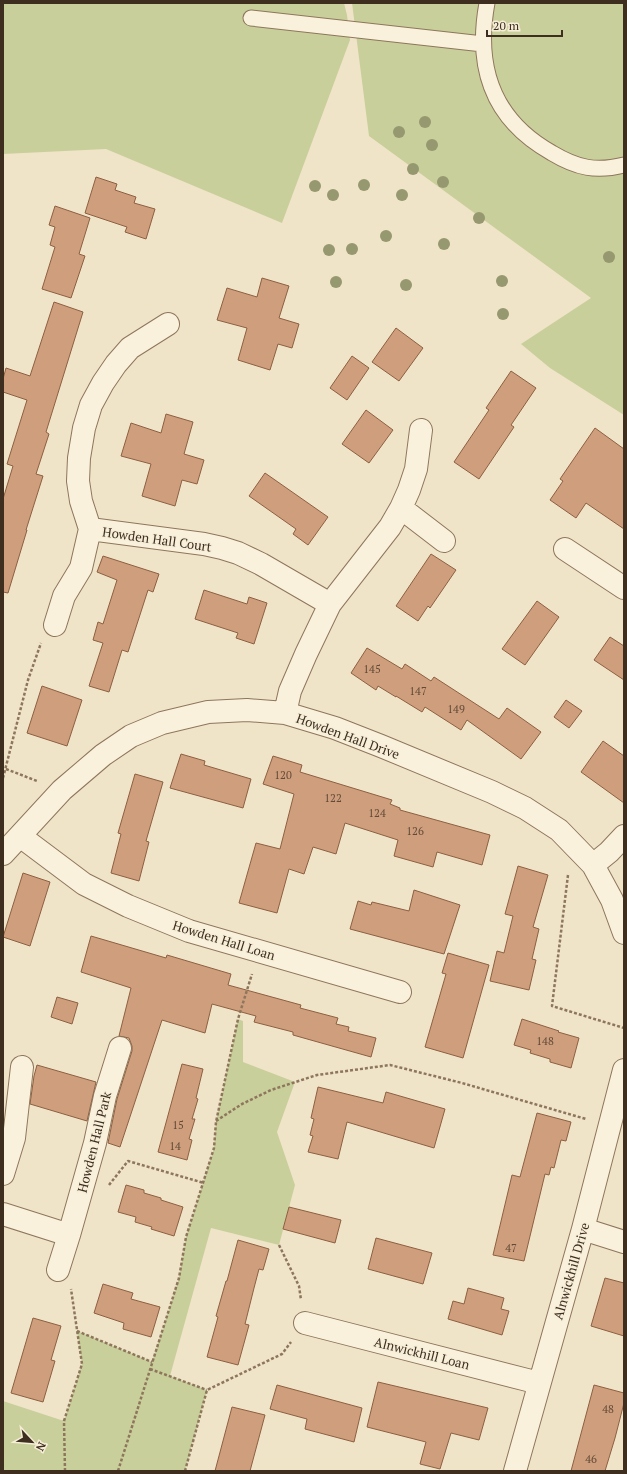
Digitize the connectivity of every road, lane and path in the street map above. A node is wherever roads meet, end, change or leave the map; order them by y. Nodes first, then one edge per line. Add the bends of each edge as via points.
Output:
1 (487, 3) edge
2 (251, 18) dead end
3 (483, 44) junction
4 (624, 165) edge
5 (168, 324) dead end
6 (421, 430) dead end
7 (401, 508) junction
8 (90, 529) junction
9 (444, 541) dead end
10 (565, 549) dead end
11 (624, 588) edge
12 (330, 604) junction
13 (55, 625) joint
14 (284, 713) junction
15 (6, 769) junction
16 (3, 778) edge
17 (62, 790) junction
18 (20, 836) junction
19 (624, 836) edge
20 (572, 843) junction
21 (3, 854) edge
22 (593, 865) junction
23 (624, 933) edge
24 (259, 951) junction
25 (400, 992) dead end
26 (624, 1028) edge
27 (120, 1048) dead end
28 (22, 1067) dead end
29 (624, 1070) edge
30 (216, 1122) junction
31 (611, 1126) junction
32 (3, 1174) edge
33 (204, 1183) dead end
34 (108, 1186) dead end
35 (3, 1214) edge
36 (583, 1229) junction
37 (69, 1236) junction
38 (624, 1242) edge
39 (278, 1246) dead end
40 (58, 1270) joint
41 (305, 1323) junction
42 (77, 1331) junction
43 (152, 1362) junction
44 (150, 1369) junction
45 (539, 1383) junction
46 (207, 1390) junction
47 (65, 1471) edge
48 (118, 1471) edge
49 (185, 1471) edge
50 (515, 1471) edge

1 - 3 lane
2 - 3 lane
3 - 4 lane via 490,80 502,109 528,138 580,167 596,169
5 - 8 street, Howden Hall Court via 130,348 116,364 91,405 84,428 78,481
6 - 7 street via 416,469
7 - 9 street
7 - 12 street via 390,527
8 - 12 street, Howden Hall Court via 204,544 238,553
8 - 13 street, Howden Hall Court via 81,568 64,596
10 - 11 street
12 - 14 street via 290,691
13 - 15 path via 44,633 28,680
14 - 17 street, Howden Hall Drive via 247,710 208,712 162,723 117,744
14 - 20 street, Howden Hall Drive via 335,728 492,792 559,830
15 - 16 path
15 - 17 path
17 - 18 street, Howden Hall Drive
18 - 21 street, Howden Hall Drive
18 - 24 street, Howden Hall Loan via 78,880 121,903 189,932
19 - 22 street
20 - 22 street, Howden Hall Drive
20 - 26 path via 552,1006
22 - 23 street via 612,900
24 - 25 street, Howden Hall Loan
24 - 30 path via 238,1019
27 - 37 street, Howden Hall Park
28 - 32 street via 14,1138
29 - 31 street, Alnwickhill Drive
30 - 31 path via 242,1104 271,1090 317,1075 390,1065
30 - 43 path via 214,1148 186,1237 179,1278
31 - 36 street, Alnwickhill Drive
33 - 34 path via 128,1161
35 - 37 street
36 - 38 street
36 - 45 street, Alnwickhill Drive
37 - 40 street, Howden Hall Park
39 - 41 path via 299,1286
40 - 42 path via 70,1280
41 - 45 street, Alnwickhill Loan
41 - 46 path via 282,1354
42 - 43 path
42 - 47 path via 82,1364 64,1421
43 - 44 path
44 - 46 path
44 - 48 path
45 - 50 street, Alnwickhill Drive
46 - 49 path

